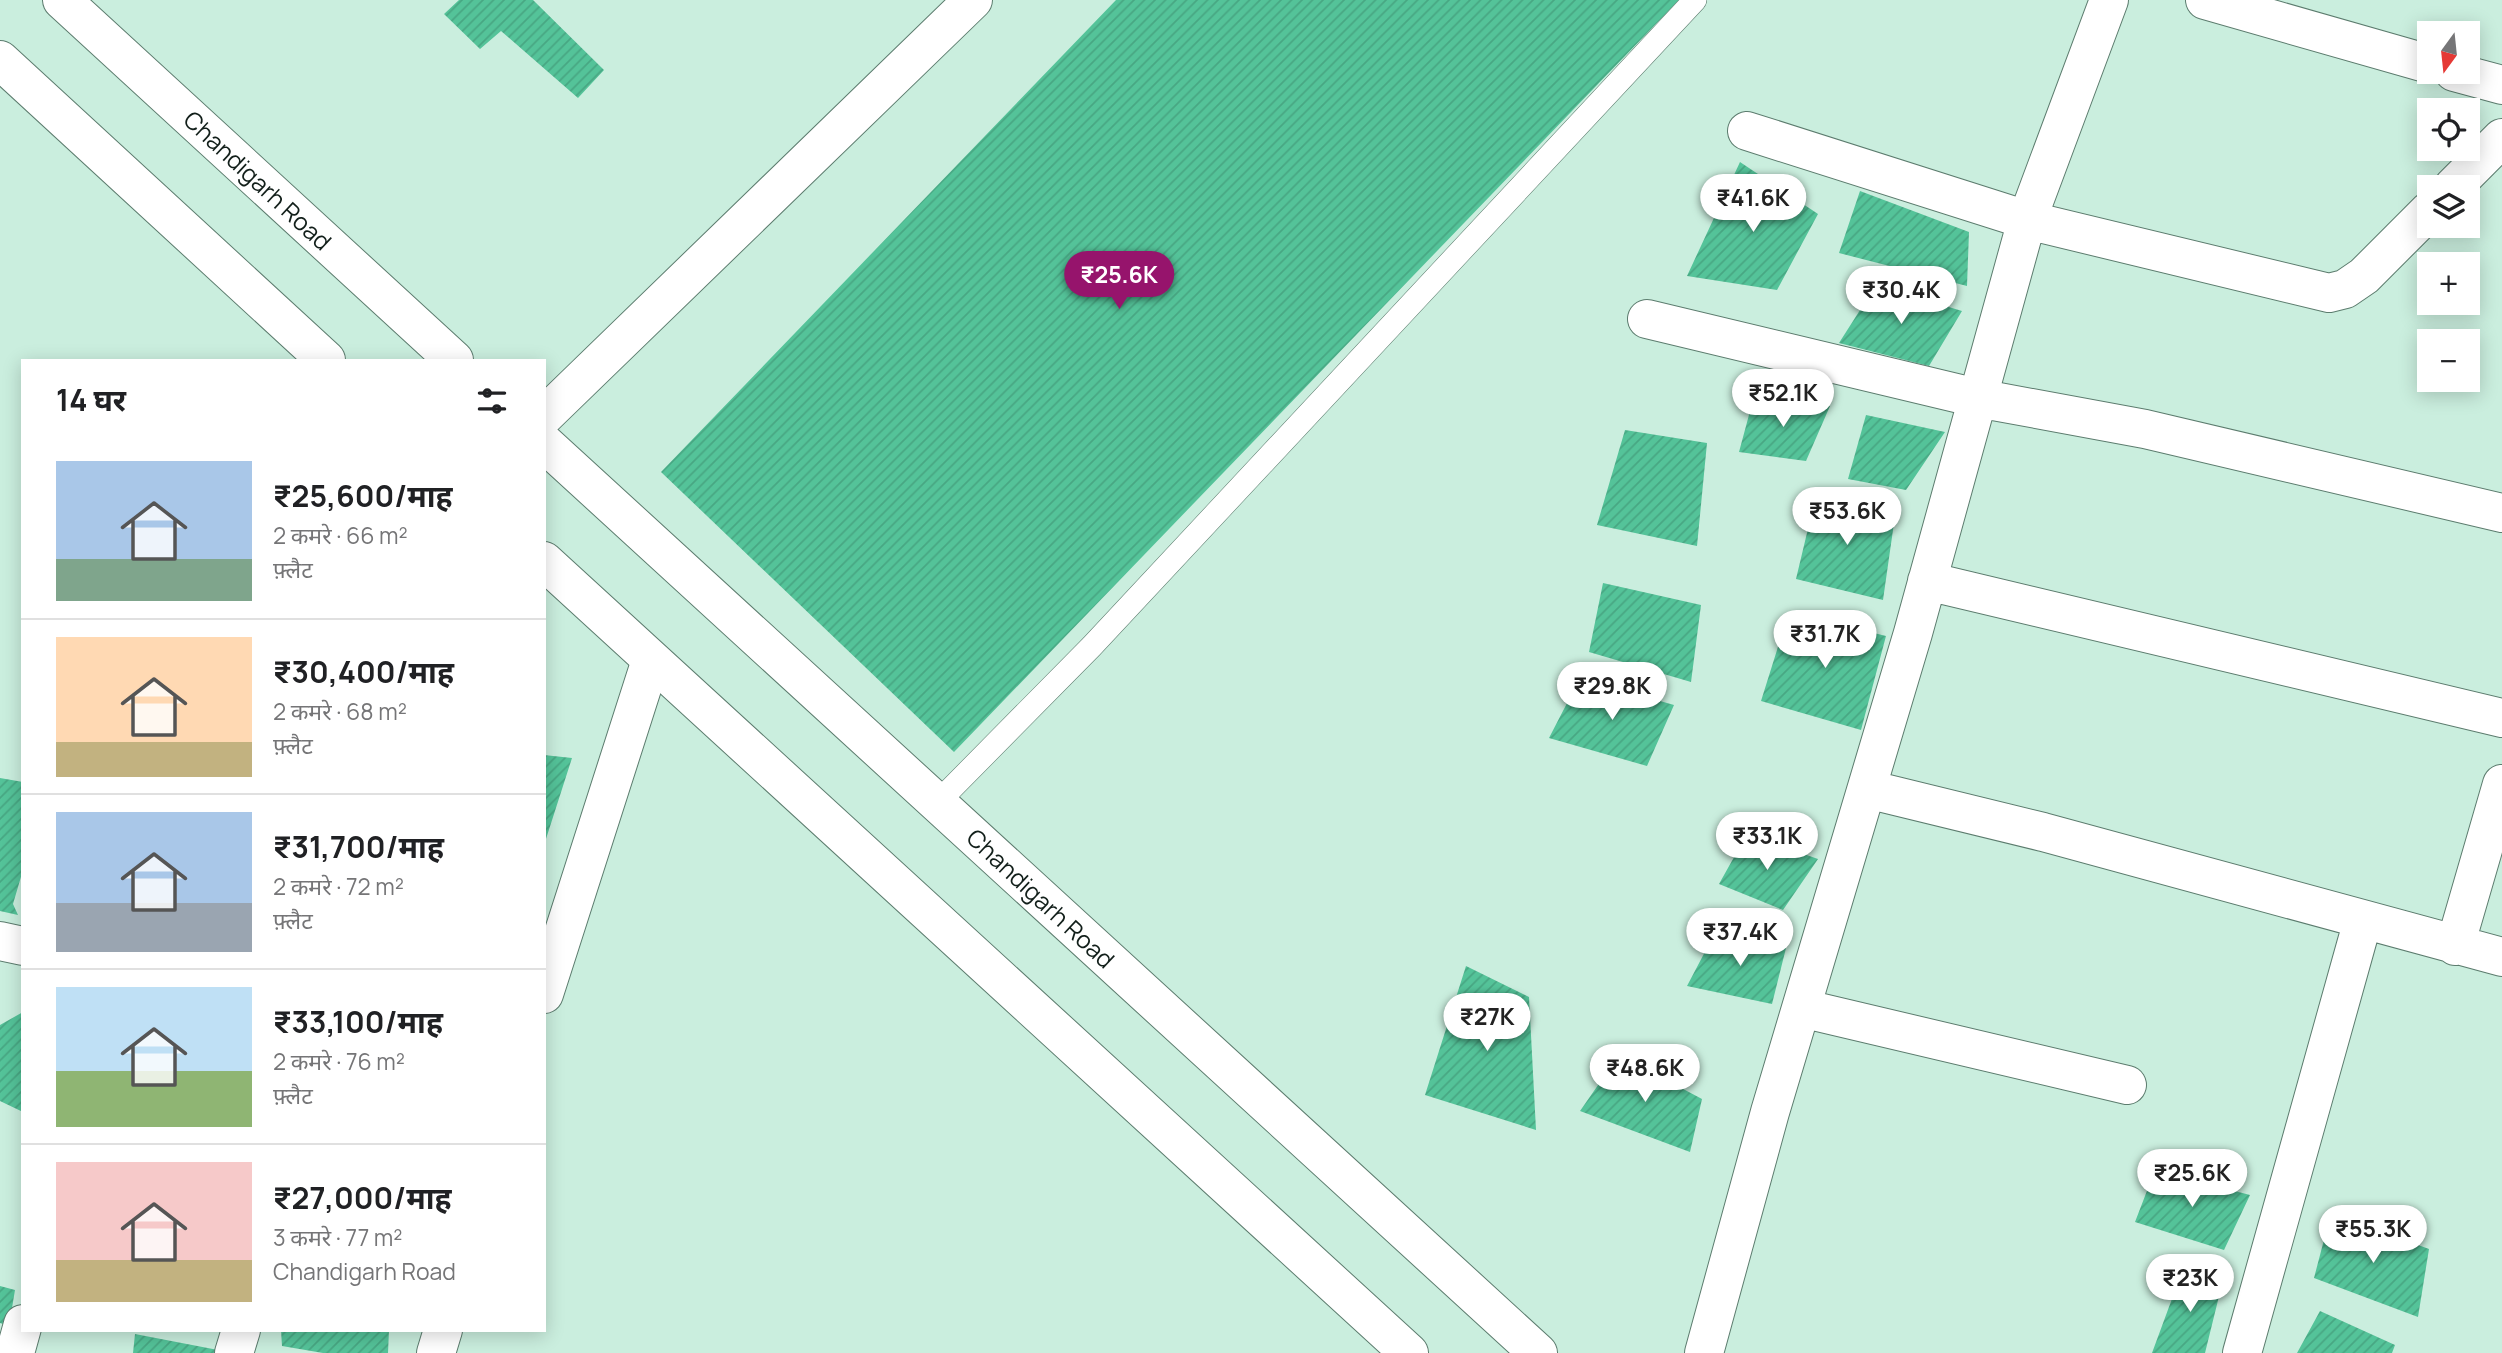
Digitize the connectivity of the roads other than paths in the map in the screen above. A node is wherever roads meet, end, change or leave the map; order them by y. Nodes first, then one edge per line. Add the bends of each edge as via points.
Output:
1 (62, 0) edge
2 (973, 0) edge
3 (1695, 0) edge
4 (2109, 0) edge
5 (2205, 0) edge
6 (0, 61) edge
7 (2417, 61) edge
8 (2480, 79) edge
9 (2502, 85) edge
10 (1747, 131) dead end
11 (2502, 138) edge
12 (2465, 175) edge
13 (2027, 220) junction
14 (2417, 223) edge
15 (1647, 319) dead end
16 (325, 359) edge
17 (453, 359) edge
18 (1978, 398) junction
19 (546, 414) edge
20 (546, 445) edge
21 (2502, 513) edge
22 (546, 563) edge
23 (1927, 581) junction
24 (652, 660) junction
25 (2502, 718) edge
26 (2502, 784) edge
27 (1867, 789) junction
28 (937, 803) junction
29 (2363, 920) junction
30 (0, 941) edge
31 (21, 946) edge
32 (2455, 946) junction
33 (2502, 957) edge
34 (546, 988) edge
35 (1801, 1008) junction
36 (2127, 1085) dead end
37 (21, 1331) edge
38 (240, 1332) edge
39 (442, 1332) edge
40 (15, 1353) edge
41 (234, 1353) edge
42 (436, 1353) edge
43 (1409, 1353) edge
44 (1538, 1353) edge
45 (1704, 1353) edge
46 (2242, 1353) edge

1 - 17 street, Chandigarh Road
2 - 19 street
3 - 28 lane via 1102,636
4 - 13 street
5 - 7 street
6 - 16 street
8 - 9 street
10 - 13 street
11 - 12 street
13 - 14 street via 2329,293 2364,276
13 - 18 street
15 - 18 street
18 - 21 street via 2144,429
18 - 23 street
20 - 28 street, Chandigarh Road
22 - 24 street
23 - 25 street
23 - 27 street
24 - 34 street
24 - 43 street
26 - 32 street
27 - 29 street
27 - 35 street
28 - 44 street, Chandigarh Road
29 - 32 street
29 - 46 street
30 - 31 street
32 - 33 street
35 - 36 street
35 - 45 street
37 - 40 street
38 - 41 street
39 - 42 street

